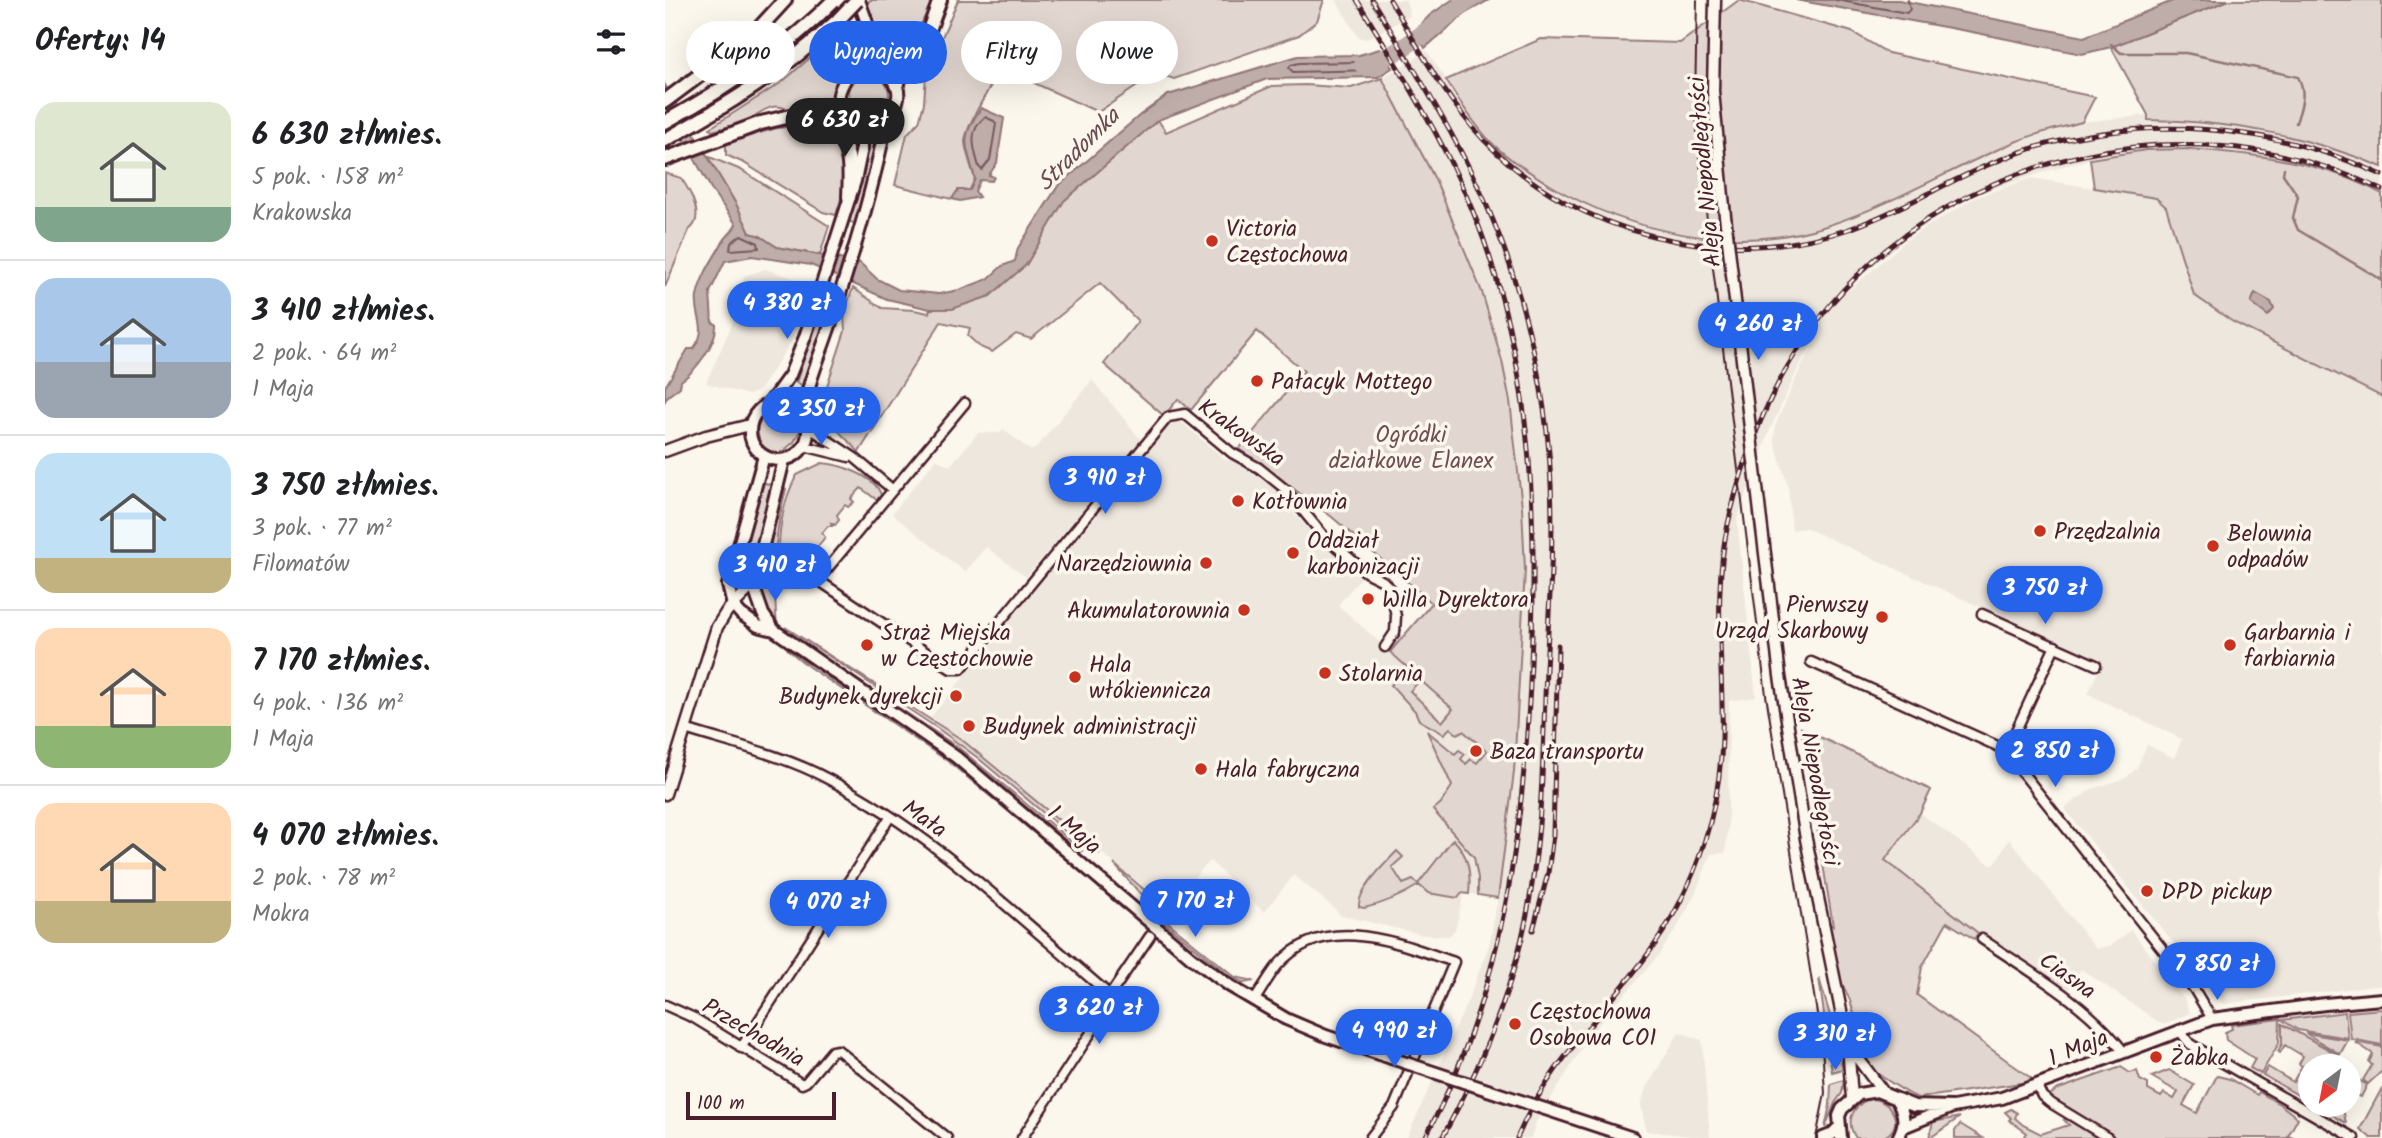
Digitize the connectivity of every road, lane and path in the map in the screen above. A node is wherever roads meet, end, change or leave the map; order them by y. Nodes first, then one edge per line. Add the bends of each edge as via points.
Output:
1 (785, 0) edge
2 (858, 0) edge
3 (940, 0) edge
4 (1715, 0) edge
5 (835, 2) edge
6 (897, 85) junction
7 (665, 101) edge
8 (840, 106) junction
9 (806, 115) junction
10 (887, 118) junction
11 (665, 122) edge
12 (862, 123) junction
13 (666, 140) edge
14 (668, 157) edge
15 (849, 197) junction
16 (965, 403) dead end
17 (769, 404) junction
18 (803, 414) junction
19 (750, 425) junction
20 (808, 427) junction
21 (804, 446) junction
22 (666, 450) edge
23 (764, 456) junction
24 (855, 458) junction
25 (784, 460) junction
26 (894, 490) junction
27 (787, 580) dead end
28 (818, 580) junction
29 (753, 584) junction
30 (733, 606) junction
31 (1982, 614) dead end
32 (774, 630) junction
33 (2055, 646) junction
34 (1385, 647) dead end
35 (1811, 662) dead end
36 (2096, 665) dead end
37 (685, 729) junction
38 (2006, 752) junction
39 (665, 794) edge
40 (890, 817) junction
41 (1150, 936) dead end
42 (1982, 939) dead end
43 (1110, 995) junction
44 (2382, 999) edge
45 (1254, 1001) junction
46 (665, 1005) edge
47 (2212, 1018) junction
48 (2179, 1030) junction
49 (1848, 1045) junction
50 (741, 1048) junction
51 (2124, 1052) junction
52 (2037, 1086) junction
53 (1883, 1092) junction
54 (1895, 1097) junction
55 (1852, 1098) junction
56 (1953, 1107) junction
57 (1840, 1133) edge
58 (1901, 1134) edge
59 (947, 1138) edge
60 (1022, 1138) edge
61 (1370, 1138) edge
62 (1633, 1138) edge
63 (1823, 1138) edge
64 (2108, 1138) edge
65 (2354, 1138) edge

1 - 7 main road via 753,36
2 - 6 main road via 874,57
2 - 13 main road, bridge via 760,84
3 - 6 main road via 929,30
4 - 49 street, Aleja Niepodległości, bridge via 1713,91 1724,207 1780,676
5 - 8 main road via 855,32 857,48 853,68 842,82
5 - 11 main road via 771,54
6 - 10 main road via 894,108
8 - 9 main road via 820,107
8 - 12 main road
9 - 14 main road via 771,121
9 - 15 main road via 830,128 846,148
10 - 12 main road via 877,124
10 - 18 main road via 873,186
12 - 15 main road via 861,161
15 - 17 main road via 790,375
16 - 26 street
17 - 18 main road via 791,404
17 - 19 main road via 757,412
18 - 20 main road
19 - 22 street
19 - 23 main road via 753,443
20 - 21 main road
20 - 24 street
21 - 24 street
21 - 25 main road
23 - 25 main road
23 - 30 main road via 728,579
24 - 26 street
25 - 29 main road
26 - 28 street
27 - 28 street
28 - 34 street, Krakowska via 951,669 961,669 1168,417 1185,414 1286,489 1323,535 1390,588 1395,632
29 - 30 street
29 - 32 main road, 1 Maja via 759,606
30 - 32 main road, 1 Maja via 758,626
30 - 37 street via 717,627
31 - 33 street
32 - 45 main road, 1 Maja via 955,757 1192,958
33 - 36 street
33 - 38 street
35 - 38 street
37 - 39 street
37 - 40 street, Mała via 825,777
38 - 47 street via 2194,989
40 - 43 street, Mała via 945,855
40 - 50 street
41 - 43 street
42 - 51 street, Ciasna via 2067,996 2098,1021
43 - 60 street via 1098,1022
44 - 47 main road, 1 Maja
45 - 61 street via 1295,950 1332,936 1362,935 1454,962 1394,1107
45 - 62 main road, 1 Maja, bridge via 1304,1028
46 - 50 street, Przechodnia
47 - 48 main road, 1 Maja
48 - 51 main road, 1 Maja
48 - 65 street via 2190,1044
49 - 53 street, Aleja Niepodległości
49 - 55 street, Aleja Niepodległości
50 - 59 street, Przechodnia via 803,1084 838,1050
51 - 52 main road, 1 Maja
52 - 56 main road, 1 Maja
52 - 64 street via 2049,1102
53 - 54 main road, 1 Maja
53 - 55 main road
54 - 56 main road, 1 Maja via 1914,1105
54 - 58 main road via 1902,1109
55 - 57 main road via 1842,1109
56 - 58 main road, 1 Maja
57 - 63 main road

